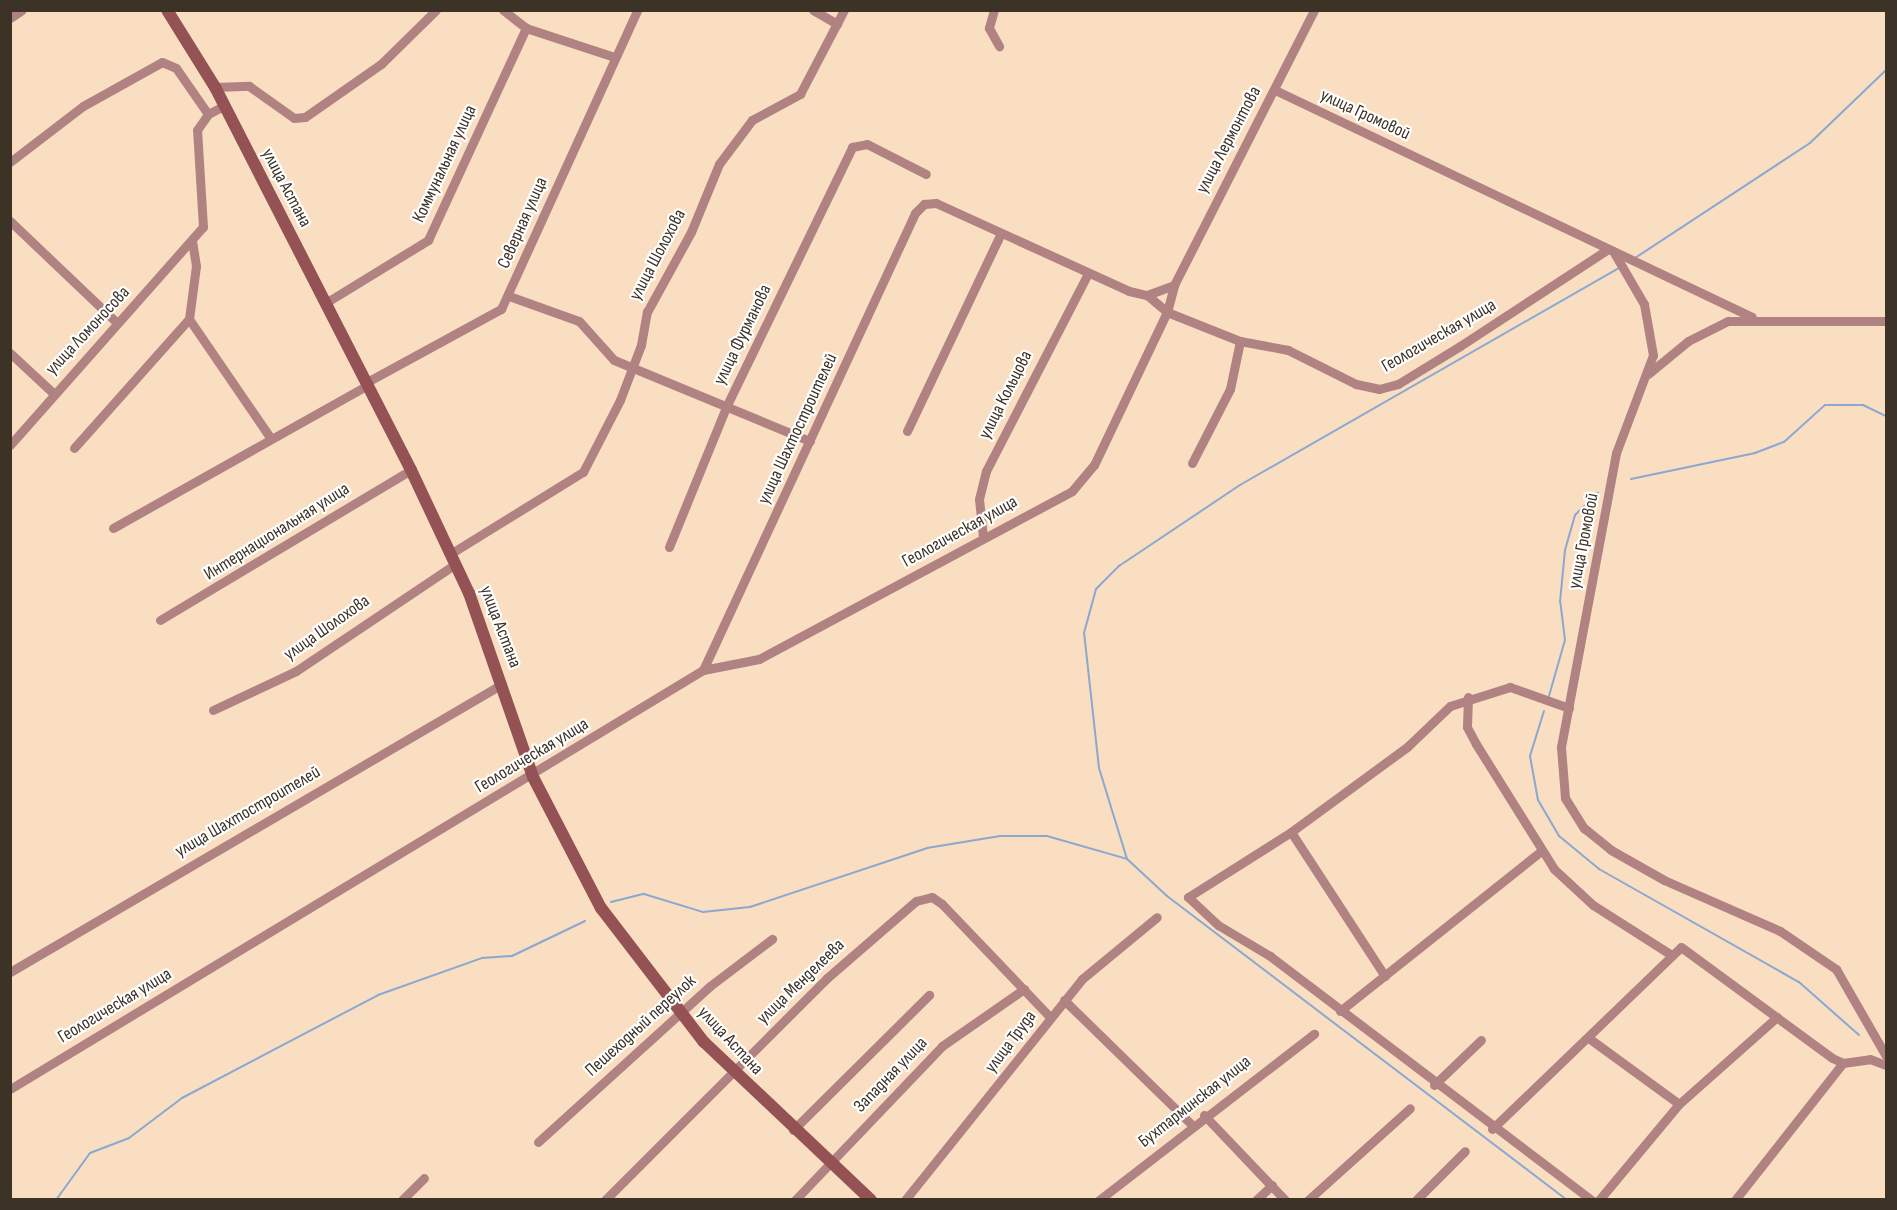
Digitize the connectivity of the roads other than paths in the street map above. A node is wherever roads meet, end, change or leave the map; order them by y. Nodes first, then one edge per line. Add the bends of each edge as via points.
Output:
1 (22, 10) edge
2 (167, 10) edge
3 (436, 10) edge
4 (502, 10) edge
5 (638, 10) edge
6 (813, 10) edge
7 (844, 10) edge
8 (994, 10) edge
9 (1314, 10) edge
10 (10, 18) edge
11 (837, 24) junction
12 (526, 28) junction
13 (999, 46) dead end
14 (614, 57) junction
15 (214, 87) junction
16 (1275, 90) junction
17 (224, 106) junction
18 (208, 114) junction
19 (10, 162) edge
20 (926, 174) dead end
21 (10, 221) edge
22 (1000, 235) junction
23 (192, 242) junction
24 (1611, 250) junction
25 (1087, 275) junction
26 (1174, 285) junction
27 (1147, 295) junction
28 (508, 296) junction
29 (327, 302) junction
30 (1167, 312) junction
31 (1752, 317) junction
32 (189, 319) junction
33 (1887, 321) edge
34 (117, 323) junction
35 (1240, 341) junction
36 (10, 353) edge
37 (633, 366) junction
38 (1647, 376) junction
39 (368, 383) junction
40 (53, 393) junction
41 (727, 405) junction
42 (907, 431) dead end
43 (269, 436) junction
44 (810, 441) junction
45 (10, 446) edge
46 (74, 448) dead end
47 (1192, 463) dead end
48 (411, 470) junction
49 (1084, 483) joint
50 (113, 528) dead end
51 (983, 537) junction
52 (669, 547) dead end
53 (453, 559) junction
54 (160, 620) dead end
55 (703, 670) junction
56 (502, 684) junction
57 (1468, 698) junction
58 (1569, 708) junction
59 (213, 710) dead end
60 (533, 777) junction
61 (1291, 832) junction
62 (1541, 851) junction
63 (1157, 917) dead end
64 (771, 939) dead end
65 (1670, 954) junction
66 (10, 972) edge
67 (1385, 976) junction
68 (1024, 988) junction
69 (928, 995) dead end
70 (1064, 1000) junction
71 (1340, 1011) junction
72 (680, 1014) junction
73 (1050, 1017) junction
74 (1778, 1017) junction
75 (1314, 1034) dead end
76 (1590, 1039) junction
77 (1481, 1040) dead end
78 (1887, 1056) edge
79 (1843, 1063) junction
80 (1887, 1065) edge
81 (732, 1072) junction
82 (1434, 1085) junction
83 (10, 1089) edge
84 (1679, 1104) junction
85 (1410, 1107) dead end
86 (1204, 1115) junction
87 (1191, 1124) junction
88 (1492, 1129) junction
89 (793, 1130) junction
90 (538, 1142) dead end
91 (1465, 1151) dead end
92 (831, 1164) junction
93 (423, 1178) dead end
94 (1272, 1185) junction
95 (402, 1200) edge
96 (605, 1200) edge
97 (795, 1200) edge
98 (871, 1200) edge
99 (905, 1200) edge
100 (1099, 1200) edge
101 (1256, 1200) edge
102 (1285, 1200) edge
103 (1308, 1200) edge
104 (1416, 1200) edge
105 (1592, 1200) edge
106 (1599, 1200) edge
107 (1735, 1200) edge

1 - 10 street
2 - 15 street, улица Астана
3 - 15 street via 381,63 305,117 294,118 249,86
4 - 12 street
5 - 14 street, Северная улица
6 - 11 street
7 - 11 street, улица Шолохова
8 - 13 street via 989,28
9 - 16 street, улица Лермонтова
11 - 37 street, улица Шолохова via 800,94 752,120 732,144 647,312
12 - 14 street
12 - 29 street, Коммунальная улица via 428,240
14 - 28 street, Северная улица
15 - 17 street, улица Астана
16 - 24 street, улица Громовой
16 - 26 street, улица Лермонтова
17 - 18 street
17 - 29 street, улица Астана
18 - 19 street via 176,68 162,62 83,106
18 - 23 street, улица Ломоносова via 195,144 204,217
20 - 41 street, улица Фурманова via 857,142
21 - 34 street
22 - 25 street
22 - 42 street
22 - 44 street, улица Шахтостроителей via 936,203 924,204
23 - 32 street, улица Ломоносова via 196,266
23 - 34 street, улица Ломоносова
24 - 31 street
24 - 35 street, Геологическая улица via 1398,384 1379,389 1356,384 1288,350
24 - 38 street, улица Громовой via 1636,286 1650,323 1653,355
25 - 27 street
25 - 51 street, улица Кольцова via 986,471 979,499
26 - 27 street
26 - 30 street, улица Лермонтова
27 - 30 street, Геологическая улица
28 - 37 street via 579,321 614,360
28 - 39 street, Северная улица via 487,321
29 - 39 street, улица Астана
30 - 35 street, Геологическая улица
30 - 49 street, улица Лермонтова
31 - 33 street
31 - 38 street via 1728,321 1688,341
32 - 43 street
32 - 46 street
34 - 40 street, улица Ломоносова
35 - 47 street via 1230,389
36 - 40 street
37 - 41 street
37 - 53 street, улица Шолохова via 584,472
38 - 58 street, улица Громовой via 1616,453
39 - 43 street, Северная улица
39 - 48 street, улица Астана
40 - 45 street, улица Ломоносова
41 - 44 street
41 - 52 street, улица Фурманова
43 - 50 street, Северная улица
44 - 55 street, улица Шахтостроителей
48 - 53 street, улица Астана
48 - 54 street, Интернациональная улица
49 - 51 street, Геологическая улица
51 - 55 street, Геологическая улица via 759,659
53 - 56 street, улица Астана
53 - 59 street, улица Шолохова via 296,671
55 - 60 street, Геологическая улица
56 - 60 street, улица Астана
56 - 66 street, улица Шахтостроителей
57 - 58 street via 1510,687
57 - 61 street via 1433,717 1407,747
57 - 62 street via 1467,727
58 - 78 street, улица Громовой via 1560,776 1584,828 1664,880 1809,947 1836,969
60 - 72 street, улица Астана via 601,908
60 - 83 street, Геологическая улица via 371,868
61 - 67 street
61 - 71 street via 1188,897 1218,925 1270,956
62 - 65 street via 1593,905
62 - 67 street
63 - 70 street, улица Труда via 1103,958
64 - 72 street, Пешеходный переулок
65 - 74 street via 1681,947
65 - 76 street
67 - 71 street
68 - 73 street
68 - 81 street, улица Менделеева via 942,904 925,898 827,978
68 - 92 street, Западная улица via 942,1046
69 - 89 street
70 - 73 street, улица Труда
70 - 87 street
71 - 82 street
72 - 81 street, улица Астана
72 - 90 street, Пешеходный переулок
73 - 99 street, улица Труда
74 - 79 street
74 - 84 street
75 - 86 street, Бухтарминская улица
76 - 84 street
76 - 88 street
77 - 82 street
79 - 80 street via 1870,1059
79 - 107 street
81 - 89 street, улица Астана
81 - 96 street, улица Менделеева
82 - 88 street
84 - 106 street
85 - 103 street
86 - 87 street, Бухтарминская улица
86 - 94 street
87 - 100 street, Бухтарминская улица
88 - 105 street
89 - 92 street, улица Астана
91 - 104 street
92 - 97 street, Западная улица
92 - 98 street, улица Астана
93 - 95 street
94 - 101 street
94 - 102 street

